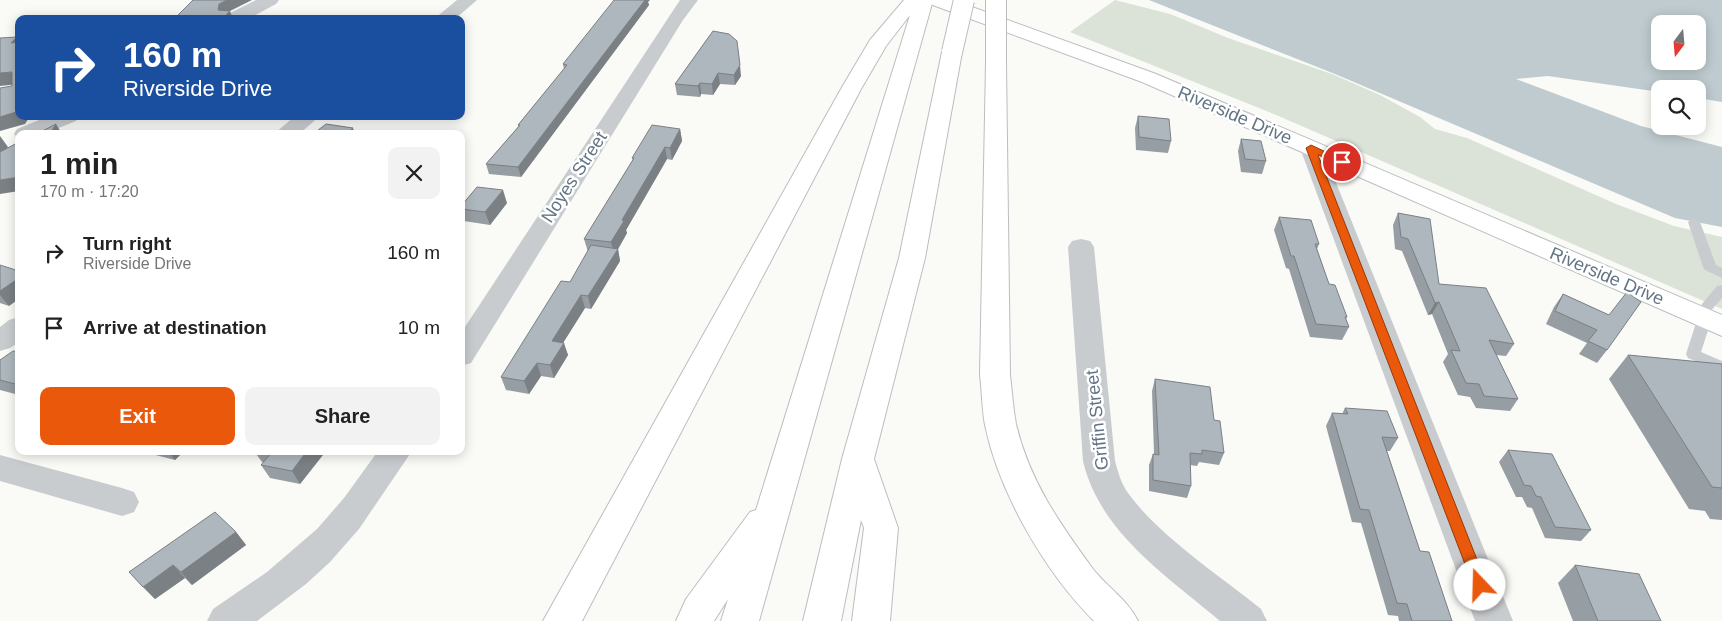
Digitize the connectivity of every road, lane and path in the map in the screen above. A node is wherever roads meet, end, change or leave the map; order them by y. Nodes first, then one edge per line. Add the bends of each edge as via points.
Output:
1 (270, 0) edge
2 (468, 0) edge
3 (689, 0) edge
4 (913, 0) edge
5 (924, 0) edge
6 (936, 0) edge
7 (964, 0) edge
8 (996, 0) edge
9 (241, 15) edge
10 (448, 15) edge
11 (58, 120) edge
12 (304, 120) edge
13 (33, 130) edge
14 (290, 130) edge
15 (1311, 148) junction
16 (1694, 222) dead end
17 (1081, 246) dead end
18 (1722, 274) edge
19 (1722, 289) edge
20 (1708, 320) edge
21 (15, 330) edge
22 (0, 341) edge
23 (465, 350) edge
24 (1722, 366) edge
25 (393, 455) edge
26 (858, 459) junction
27 (0, 468) edge
28 (122, 502) dead end
29 (774, 504) junction
30 (226, 621) edge
31 (562, 621) edge
32 (695, 621) edge
33 (740, 621) edge
34 (822, 621) edge
35 (871, 621) edge
36 (1119, 621) edge
37 (1248, 621) edge
38 (1494, 621) edge

1 - 9 street
2 - 10 street
3 - 23 street, Noyes Street
4 - 31 main road via 877,44
5 - 29 main road
6 - 15 main road, Riverside Drive via 1148,78
7 - 26 main road, bridge via 912,258
8 - 36 main road, bridge via 994,375 1001,425 1019,481 1049,537 1091,594
11 - 13 street
12 - 14 street
15 - 20 main road, Riverside Drive
15 - 38 street
16 - 18 lane via 1710,267
17 - 37 street, Griffin Street via 1099,461 1104,481 1120,508 1149,540
19 - 20 lane
20 - 24 lane via 1693,354
21 - 22 street
25 - 30 street via 328,541 267,594
26 - 34 main road
26 - 35 main road via 881,528
27 - 28 street
29 - 32 main road
29 - 33 main road

